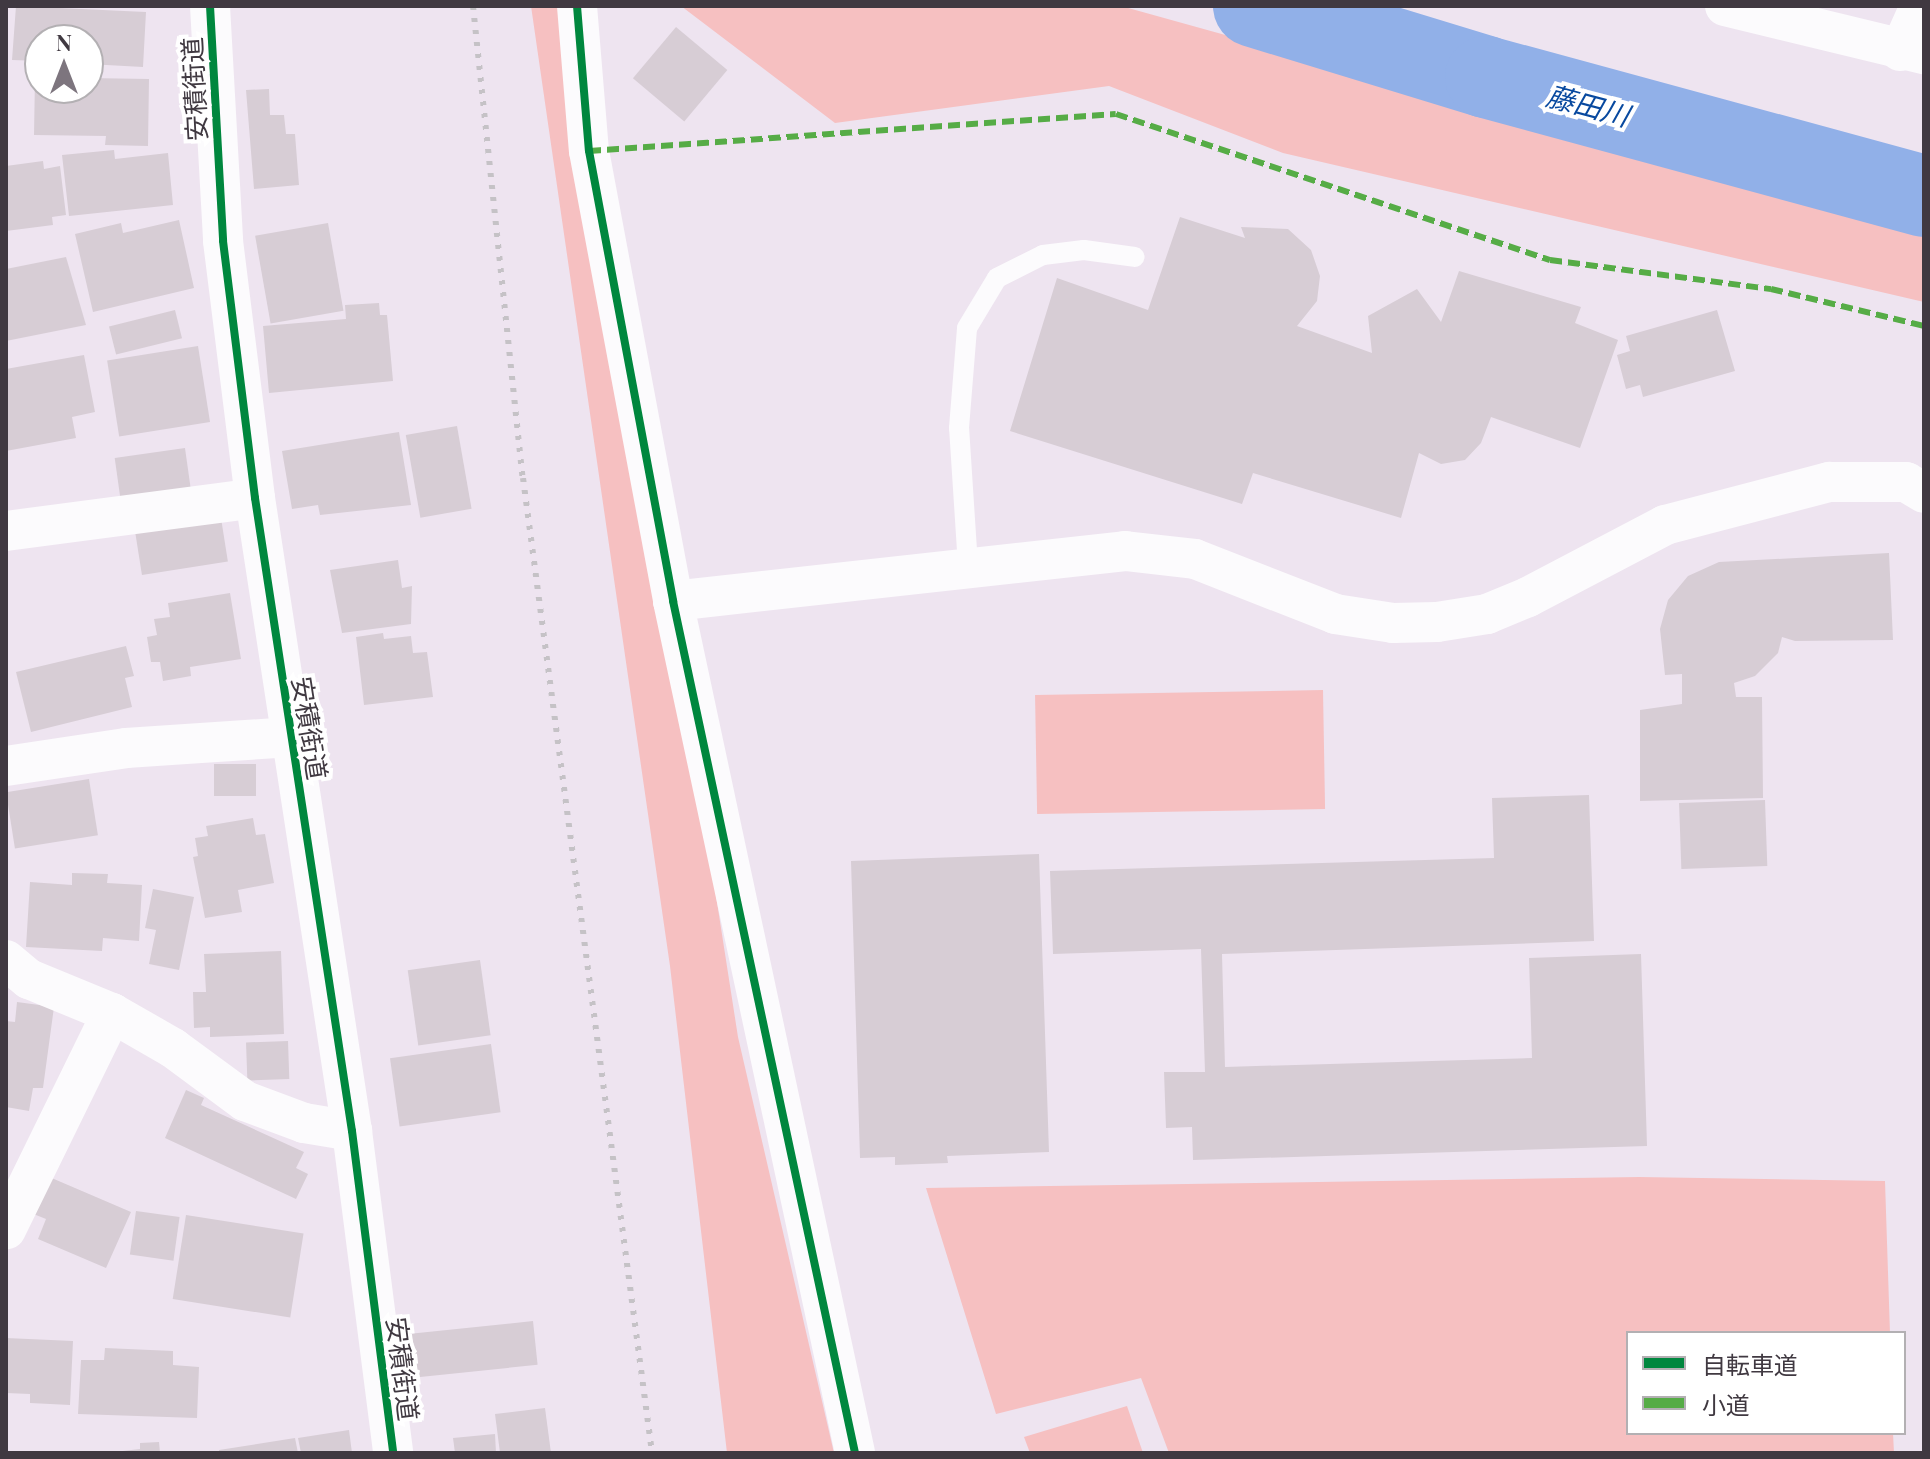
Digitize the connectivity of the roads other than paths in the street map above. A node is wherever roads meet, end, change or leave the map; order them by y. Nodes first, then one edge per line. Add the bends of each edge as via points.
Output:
1 (210, 6) edge
2 (577, 6) edge
3 (1725, 6) edge
4 (1920, 6) edge
5 (1912, 52) edge
6 (1135, 257) dead end
7 (1924, 493) edge
8 (255, 498) junction
9 (6, 531) edge
10 (968, 566) junction
11 (673, 601) junction
12 (292, 737) junction
13 (6, 766) edge
14 (6, 960) edge
15 (112, 1013) junction
16 (352, 1131) junction
17 (6, 1229) edge
18 (393, 1453) edge
19 (855, 1453) edge

1 - 8 street, 安積街道 via 223,241
2 - 11 street via 589,151
3 - 5 street
4 - 5 street
6 - 10 lane via 1084,250 1043,255 997,278 967,328 959,428
7 - 10 street via 1906,482 1829,482 1680,521 1637,537 1528,597 1487,614 1437,622 1393,623 1335,614 1170,553 1095,551
8 - 9 street
8 - 12 street, 安積街道
10 - 11 street
11 - 19 street
12 - 13 street via 126,748
12 - 16 street, 安積街道
14 - 15 street via 29,979
15 - 16 street via 173,1048 245,1101 304,1123
15 - 17 street
16 - 18 street, 安積街道

